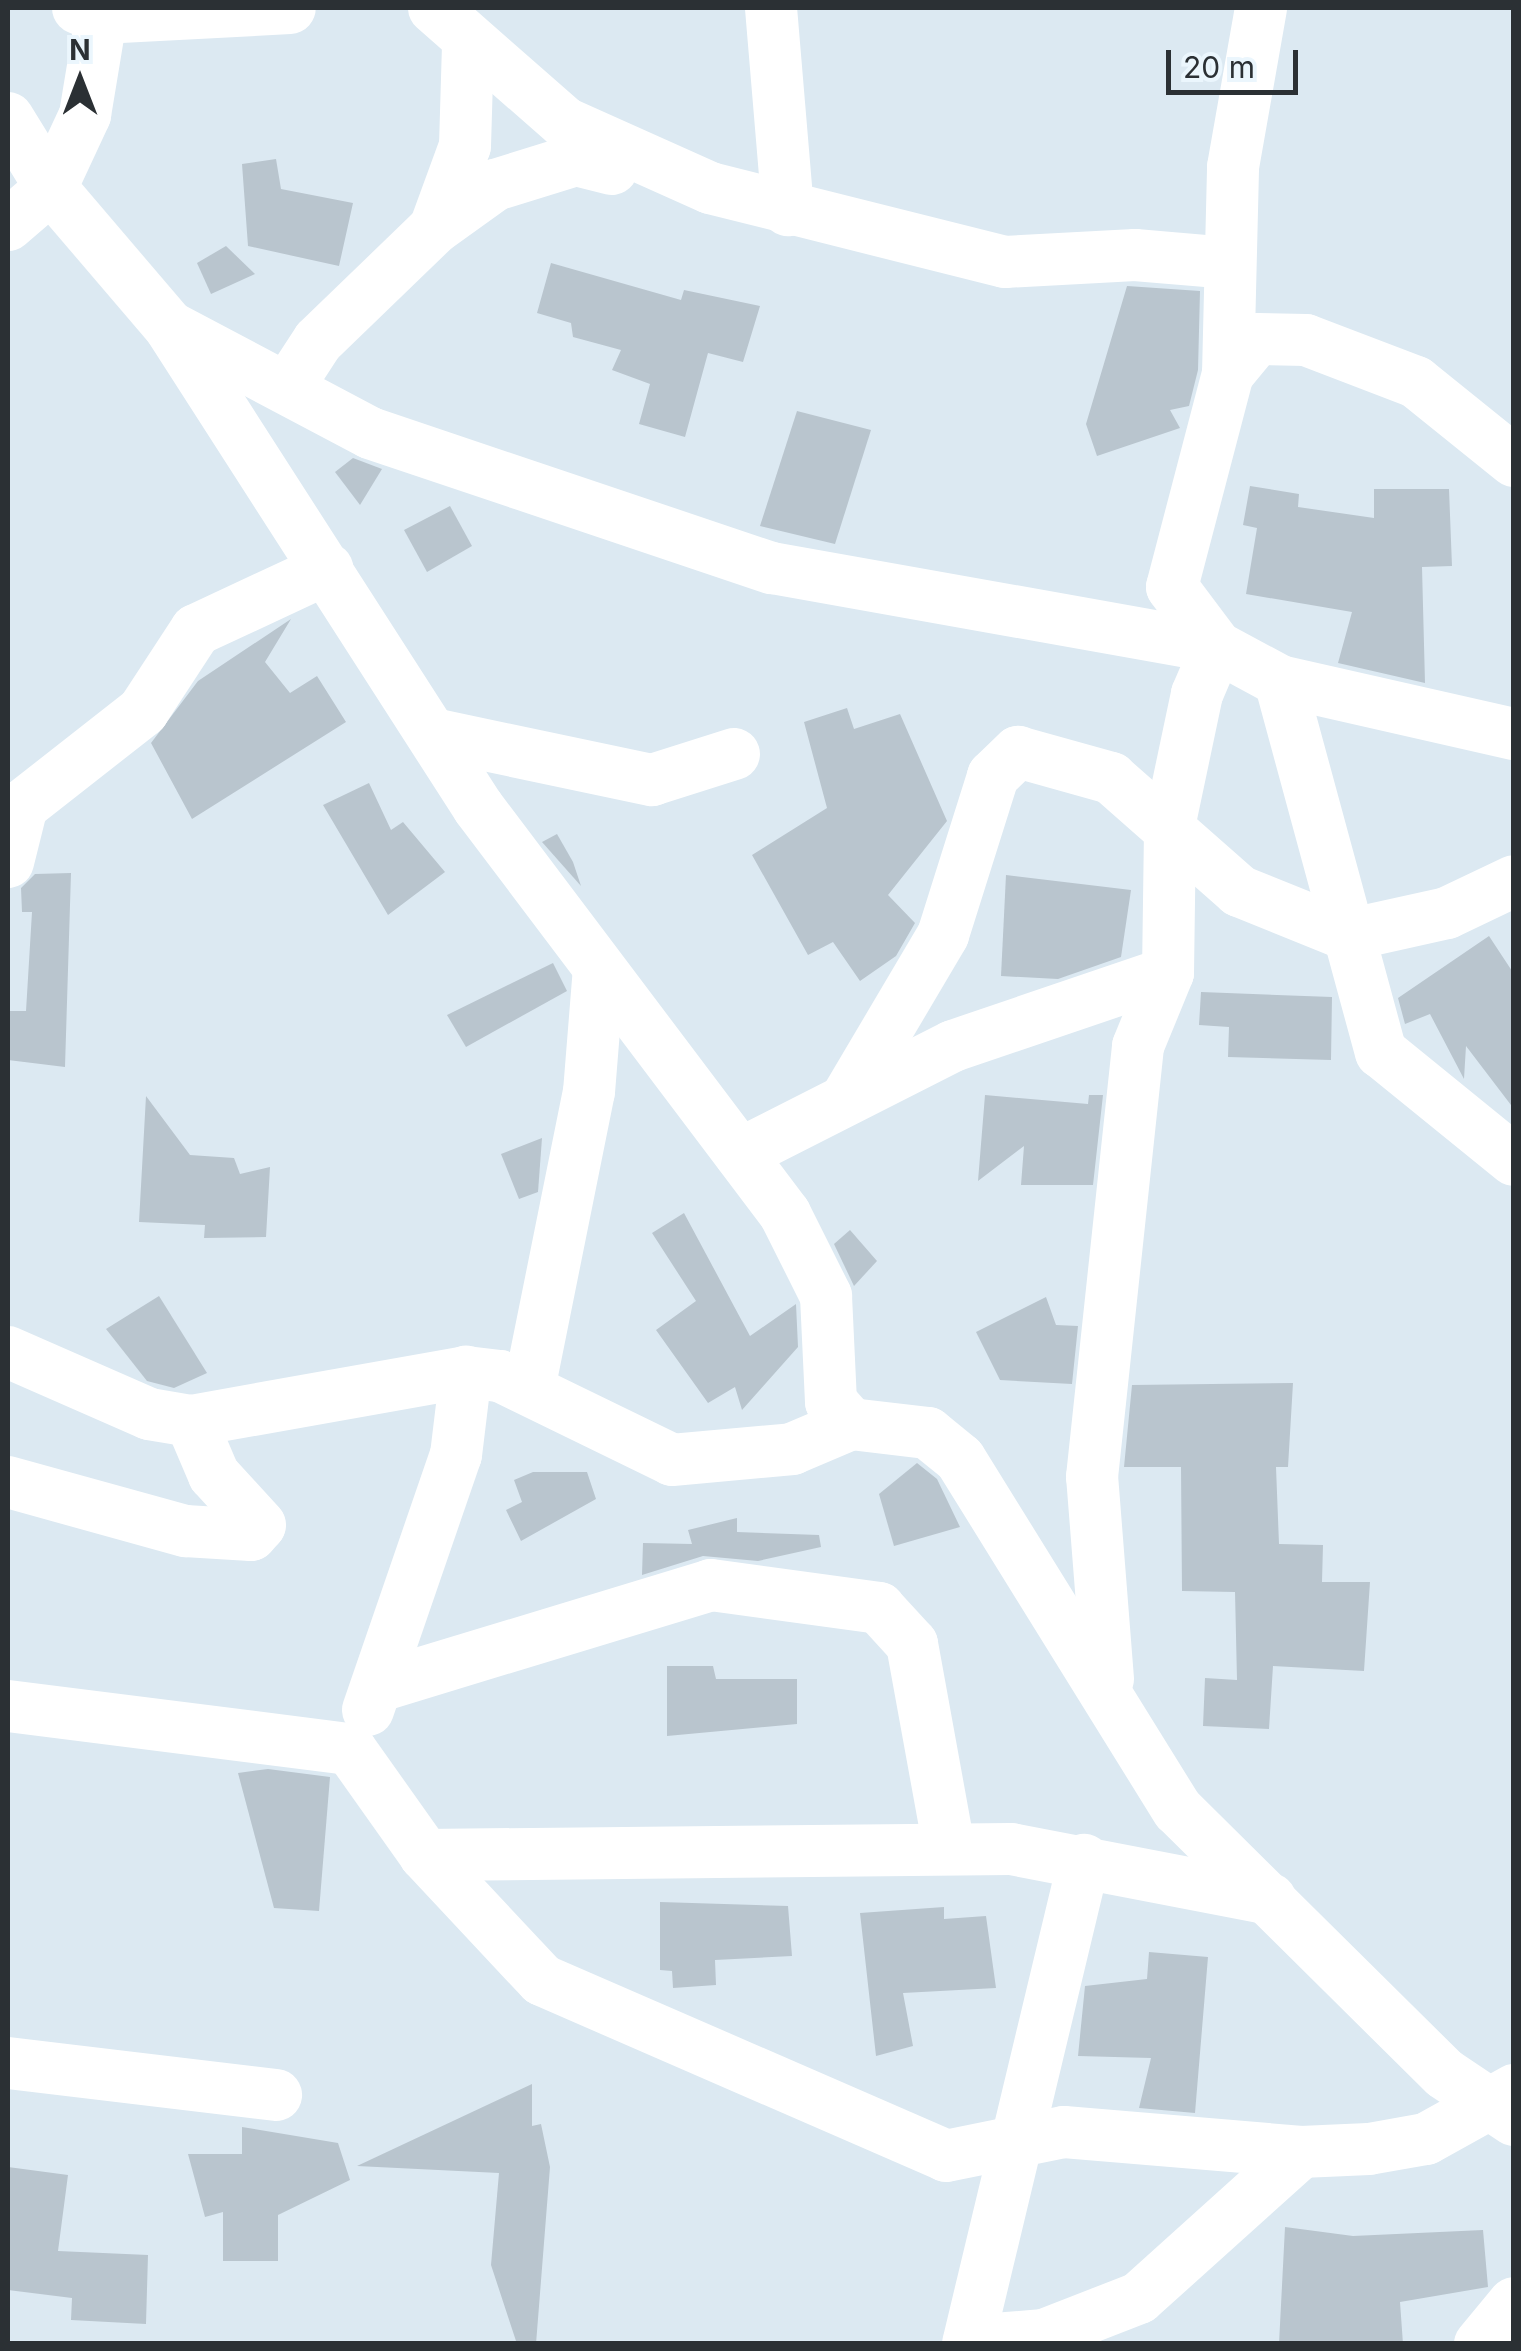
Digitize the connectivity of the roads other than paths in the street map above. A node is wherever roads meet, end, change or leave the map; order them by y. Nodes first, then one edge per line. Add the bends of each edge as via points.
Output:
1 (290, 8) edge
2 (770, 8) edge
3 (1262, 8) edge
4 (90, 13) edge
5 (451, 26) edge
6 (8, 118) edge
7 (612, 168) dead end
8 (51, 188) junction
9 (788, 210) junction
10 (8, 225) edge
11 (434, 228) junction
12 (1228, 264) junction
13 (168, 326) junction
14 (1228, 374) junction
15 (288, 387) junction
16 (1514, 461) edge
17 (327, 568) junction
18 (1218, 647) junction
19 (1280, 681) junction
20 (433, 734) junction
21 (1514, 734) edge
22 (734, 754) dead end
23 (1170, 822) junction
24 (10, 839) edge
25 (1514, 881) edge
26 (1348, 935) junction
27 (599, 968) junction
28 (1168, 973) junction
29 (849, 1094) junction
30 (740, 1154) junction
31 (1514, 1160) edge
32 (8, 1352) edge
33 (466, 1372) junction
34 (528, 1389) junction
35 (191, 1422) junction
36 (851, 1424) junction
37 (8, 1482) edge
38 (379, 1686) junction
39 (1109, 1689) junction
40 (8, 1706) edge
41 (350, 1749) junction
42 (949, 1848) junction
43 (425, 1855) junction
44 (1084, 1860) junction
45 (1270, 1900) junction
46 (8, 2063) edge
47 (276, 2095) dead end
48 (1504, 2104) edge
49 (1023, 2140) junction
50 (1301, 2152) junction
51 (1514, 2303) edge
52 (968, 2342) edge
53 (1480, 2344) edge

1 - 4 street
2 - 9 street
3 - 12 street via 1241,103
4 - 8 street via 85,115
5 - 9 street via 566,123 626,154
5 - 11 street via 465,146
6 - 8 street
7 - 11 street via 576,160 510,180
8 - 10 street
8 - 13 street
9 - 12 street via 1005,262 1135,254
11 - 15 street via 318,341
12 - 14 street
13 - 15 street
13 - 17 street
14 - 16 street via 1257,339 1306,340 1416,382
14 - 18 street via 1172,587
15 - 18 street via 370,432 772,568
17 - 20 street
17 - 24 street via 196,630 143,711 22,806
18 - 19 street
18 - 23 street via 1197,694
19 - 21 street
19 - 26 street
20 - 22 street via 652,780
20 - 27 street
23 - 26 street via 1239,891
23 - 28 street
23 - 29 street via 1111,778 1018,752 993,776 943,935
25 - 26 street via 1447,913
26 - 31 street via 1381,1052
27 - 30 street
27 - 34 street via 589,1092
28 - 29 street via 1040,1011
28 - 39 street via 1138,1046 1092,1477
29 - 30 street
30 - 36 street via 818,1266 832,1326 825,1377
32 - 35 street via 149,1414
33 - 34 street
33 - 35 street
33 - 38 street via 456,1454
34 - 36 street via 672,1460 792,1450
35 - 37 street via 214,1475 260,1525 251,1535 185,1531
36 - 39 street via 928,1433 960,1459
38 - 41 street
38 - 42 street via 712,1586 879,1608 912,1644
39 - 45 street via 1178,1810
40 - 41 street
41 - 43 street
42 - 43 street
42 - 44 street
43 - 49 street via 542,1980 946,2156
44 - 45 street
44 - 49 street
45 - 48 street via 1444,2074
46 - 47 street
48 - 50 street via 1426,2139
49 - 50 street via 1120,2133
49 - 52 street
50 - 52 street via 1140,2298 1044,2335
51 - 53 street

